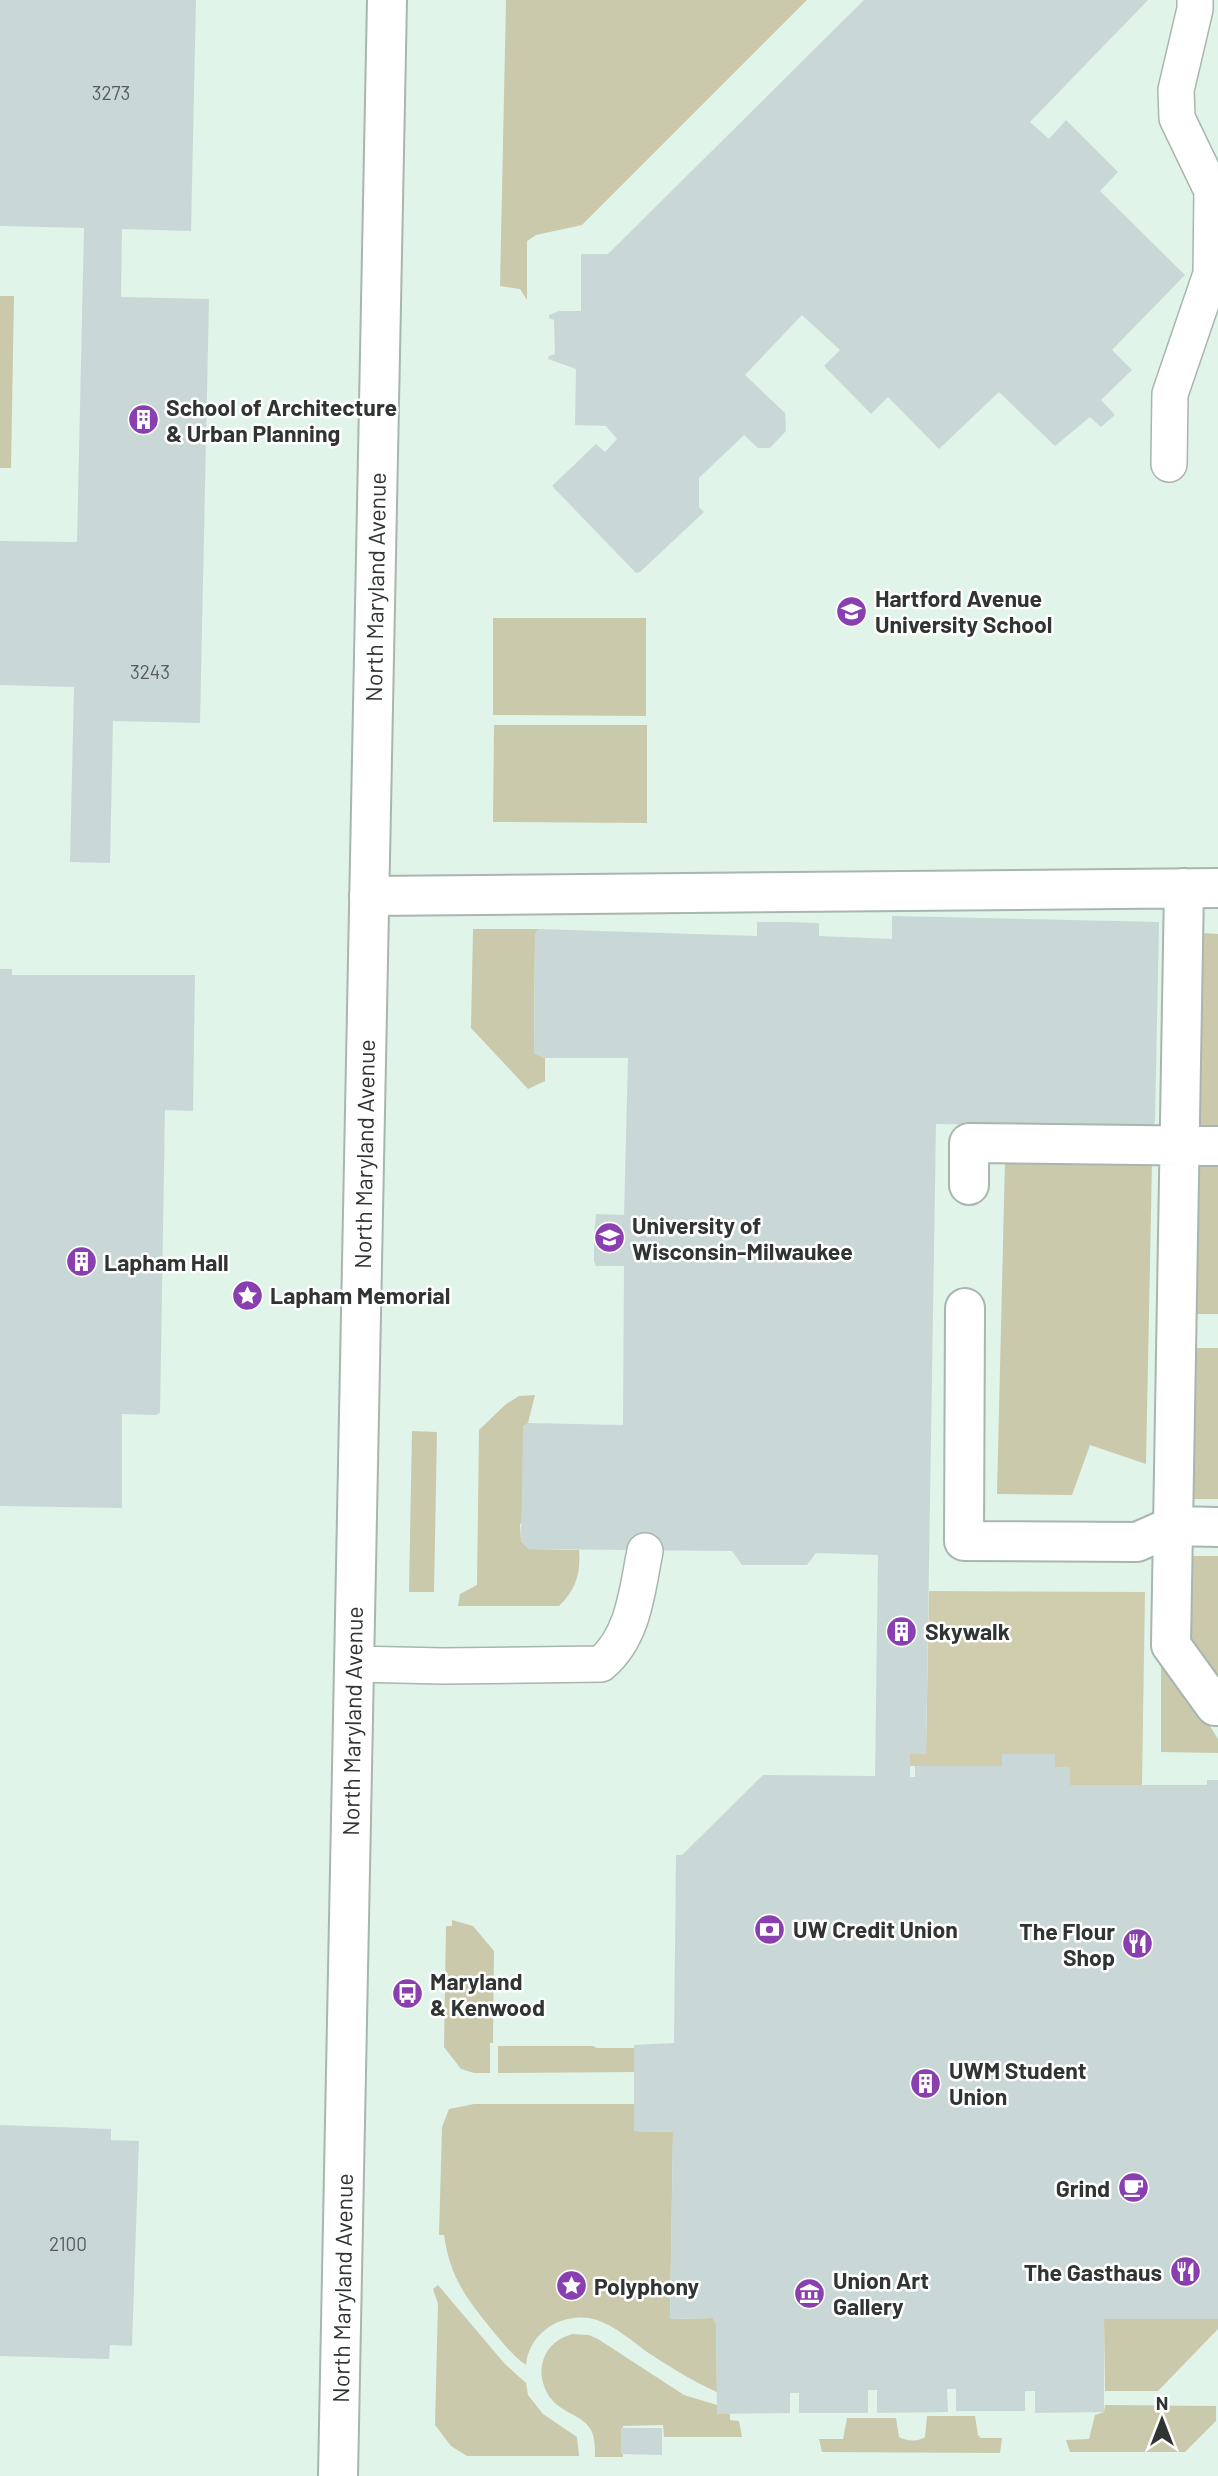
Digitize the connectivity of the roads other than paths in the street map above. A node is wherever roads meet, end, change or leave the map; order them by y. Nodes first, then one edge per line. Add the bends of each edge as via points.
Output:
1 (387, 0) edge
2 (1195, 0) edge
3 (1168, 464) dead end
4 (1201, 888) edge
5 (369, 896) junction
6 (1180, 1146) junction
7 (1218, 1146) edge
8 (969, 1185) dead end
9 (965, 1308) dead end
10 (1173, 1526) junction
11 (1218, 1527) edge
12 (645, 1551) dead end
13 (353, 1664) junction
14 (1218, 1706) edge
15 (338, 2476) edge

1 - 5 street, North Maryland Avenue
2 - 3 lane via 1175,90 1177,118 1212,191 1211,274 1170,394
4 - 5 street
4 - 6 street
5 - 13 street, North Maryland Avenue
6 - 7 street
6 - 8 street via 969,1143
6 - 10 street
9 - 10 street via 964,1541 1137,1542
10 - 11 street
10 - 14 street via 1171,1645
12 - 13 lane via 631,1621 616,1651 601,1664
13 - 15 street, North Maryland Avenue

